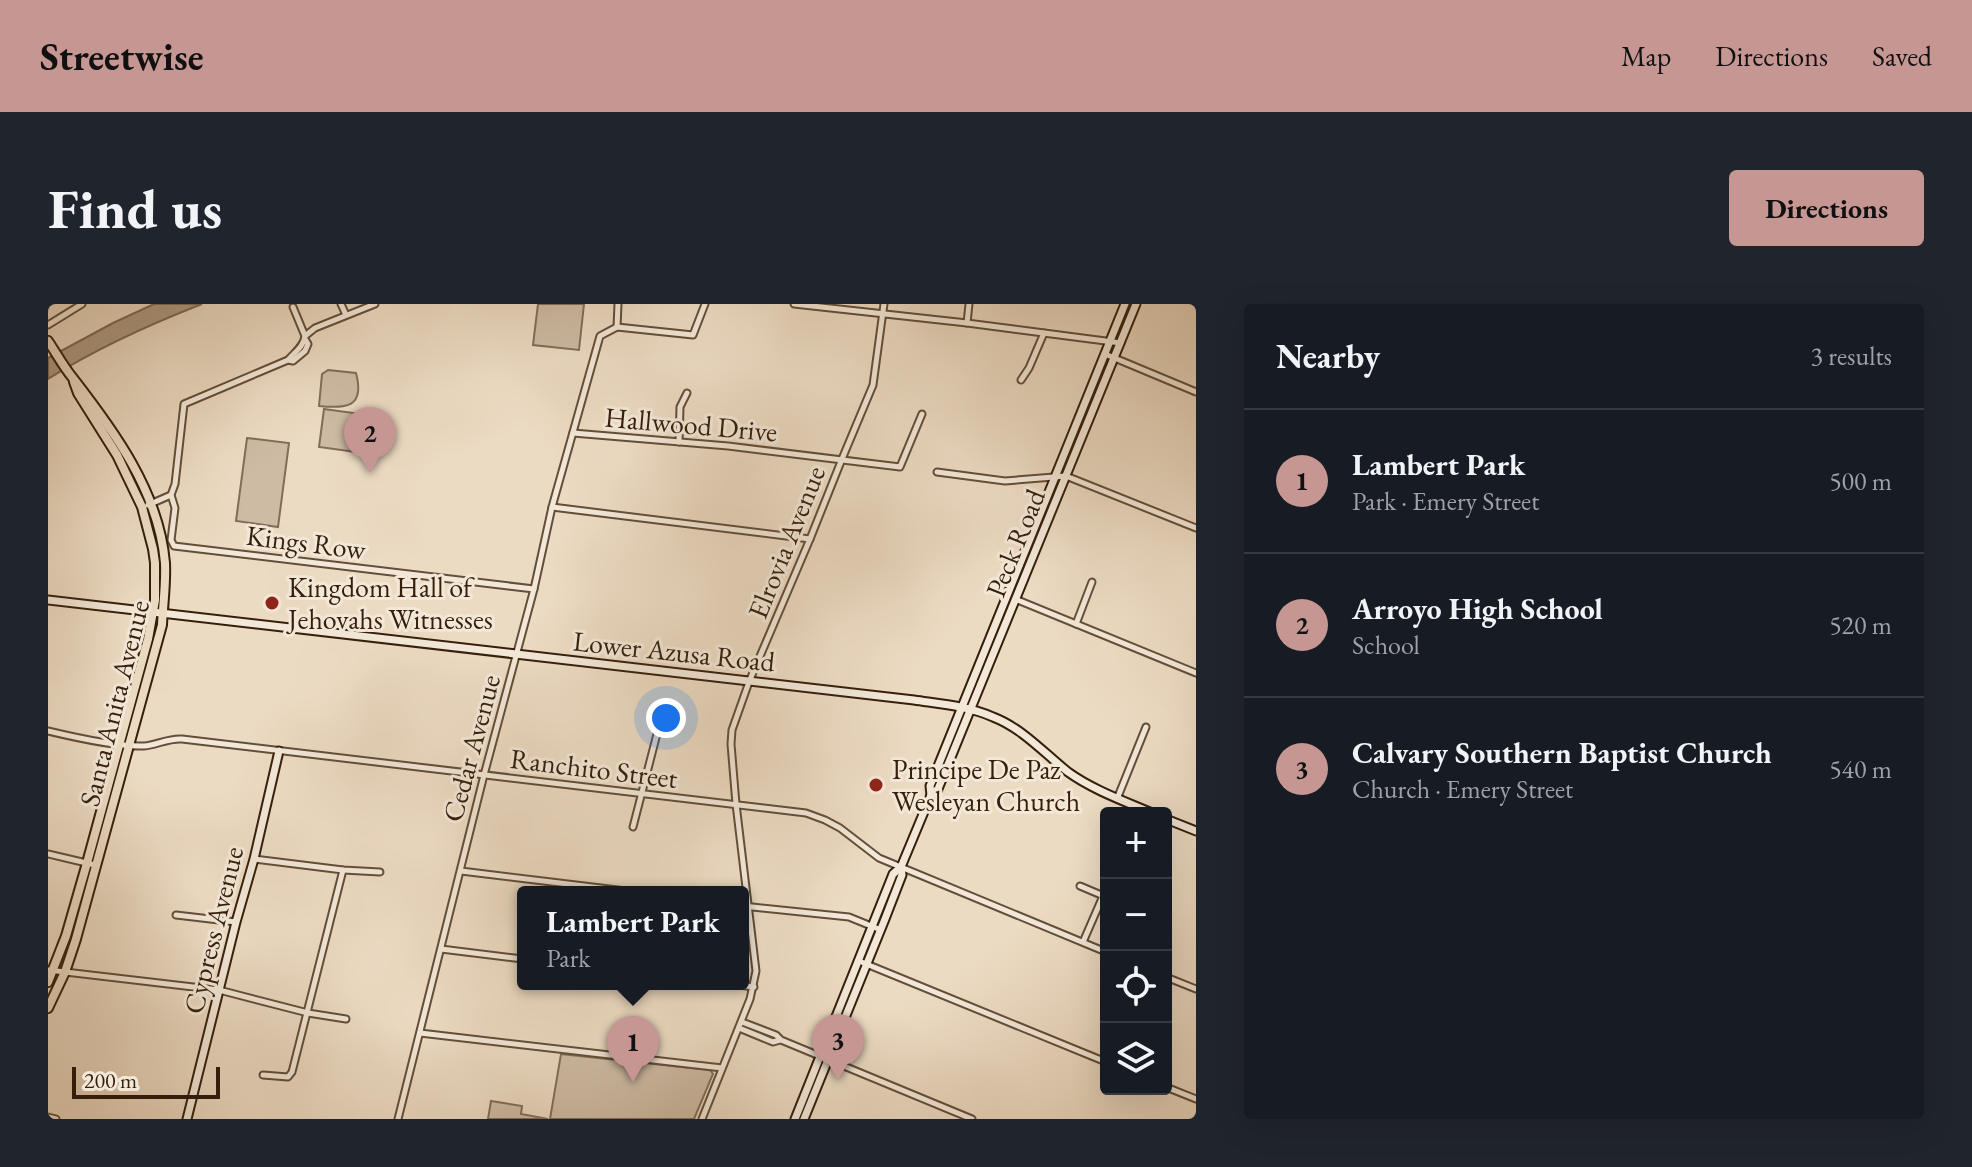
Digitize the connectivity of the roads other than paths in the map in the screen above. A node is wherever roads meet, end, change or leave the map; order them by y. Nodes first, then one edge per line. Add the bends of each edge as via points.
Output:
1 (82, 304) edge
2 (341, 304) edge
3 (375, 304) edge
4 (618, 304) edge
5 (705, 304) edge
6 (794, 304) edge
7 (884, 304) edge
8 (969, 304) edge
9 (1125, 304) edge
10 (1136, 304) edge
11 (293, 307) dead end
12 (883, 314) junction
13 (346, 315) junction
14 (967, 323) junction
15 (48, 325) edge
16 (617, 327) junction
17 (1044, 333) junction
18 (305, 338) junction
19 (49, 340) edge
20 (1110, 342) junction
21 (1121, 343) junction
22 (1105, 354) junction
23 (1114, 358) junction
24 (72, 377) junction
25 (1021, 380) dead end
26 (1196, 392) edge
27 (687, 393) dead end
28 (922, 414) dead end
29 (573, 433) junction
30 (679, 442) junction
31 (111, 446) junction
32 (842, 459) junction
33 (132, 463) junction
34 (937, 472) dead end
35 (1066, 476) junction
36 (1055, 477) junction
37 (171, 495) junction
38 (147, 506) junction
39 (552, 507) junction
40 (1196, 528) edge
41 (810, 539) junction
42 (1092, 582) dead end
43 (534, 589) junction
44 (1006, 596) junction
45 (48, 600) edge
46 (1016, 600) junction
47 (158, 613) junction
48 (1076, 624) junction
49 (516, 655) junction
50 (1196, 673) edge
51 (749, 682) junction
52 (960, 707) junction
53 (970, 709) junction
54 (1146, 727) dead end
55 (658, 730) dead end
56 (48, 731) edge
57 (124, 744) junction
58 (279, 751) junction
59 (484, 775) junction
60 (642, 794) junction
61 (931, 795) junction
62 (1117, 799) junction
63 (736, 804) junction
64 (1137, 807) edge
65 (1172, 821) edge
66 (633, 827) dead end
67 (1196, 831) edge
68 (48, 854) edge
69 (254, 859) junction
70 (91, 864) junction
71 (901, 867) junction
72 (343, 870) junction
73 (461, 871) junction
74 (380, 872) dead end
75 (585, 886) edge
76 (743, 886) edge
77 (1080, 886) dead end
78 (1100, 894) edge
79 (1100, 905) edge
80 (749, 906) edge
81 (176, 915) dead end
82 (236, 922) junction
83 (749, 926) edge
84 (877, 928) junction
85 (1083, 942) junction
86 (441, 949) junction
87 (1104, 951) edge
88 (517, 958) edge
89 (863, 962) junction
90 (50, 970) edge
91 (65, 972) junction
92 (1172, 979) edge
93 (48, 982) edge
94 (749, 986) edge
95 (754, 987) junction
96 (1196, 989) edge
97 (219, 990) junction
98 (48, 1008) edge
99 (308, 1013) junction
100 (346, 1019) dead end
101 (740, 1025) junction
102 (420, 1033) junction
103 (824, 1058) junction
104 (1100, 1060) edge
105 (722, 1068) junction
106 (263, 1075) dead end
107 (1172, 1089) edge
108 (1196, 1099) edge
109 (48, 1117) edge
110 (56, 1119) edge
111 (187, 1119) edge
112 (398, 1119) edge
113 (702, 1119) edge
114 (795, 1119) edge
115 (804, 1119) edge
116 (972, 1119) edge

1 - 15 street
2 - 13 street
3 - 13 street
4 - 16 street
5 - 16 street via 693,335
6 - 12 street
7 - 12 street, Elrovia Avenue
8 - 14 street
9 - 20 main road, Peck Road
10 - 21 main road, Peck Road
11 - 18 street
12 - 14 street
12 - 32 street, Elrovia Avenue via 873,385
13 - 18 street
14 - 17 street
16 - 29 street, Cedar Avenue via 600,336
17 - 20 street
17 - 25 street
18 - 37 street, Kings Row via 305,351 293,361 184,404
19 - 24 main road, Santa Anita Avenue
20 - 21 street
20 - 22 main road, Peck Road
21 - 23 main road, Peck Road
22 - 23 street
22 - 36 main road, Peck Road
23 - 26 street
23 - 35 main road, Peck Road
24 - 31 main road, Santa Anita Avenue
24 - 33 main road, Santa Anita Avenue
27 - 30 street via 680,407
28 - 32 street, Hallwood Drive via 900,467
29 - 30 street, Hallwood Drive
29 - 39 street, Cedar Avenue
30 - 32 street, Hallwood Drive
31 - 33 main road
31 - 38 main road, Santa Anita Avenue
32 - 41 street, Elrovia Avenue
33 - 38 main road, Santa Anita Avenue
34 - 36 street via 1005,481
35 - 36 street
35 - 40 street
35 - 46 main road, Peck Road
36 - 44 main road, Peck Road
37 - 38 street
37 - 43 street, Kings Row via 174,546
38 - 47 main road, Santa Anita Avenue
39 - 41 street
39 - 43 street, Cedar Avenue
41 - 51 street, Elrovia Avenue
42 - 48 street
43 - 49 street, Cedar Avenue
44 - 46 street
44 - 52 main road, Peck Road
45 - 47 main road, Lower Azusa Road
46 - 48 street
46 - 53 main road, Peck Road
47 - 49 main road, Lower Azusa Road
47 - 57 main road, Santa Anita Avenue
48 - 50 street
49 - 51 main road, Lower Azusa Road
49 - 59 street, Cedar Avenue
51 - 52 main road, Lower Azusa Road
51 - 63 street, Elrovia Avenue via 732,730
52 - 53 main road, Lower Azusa Road
52 - 61 main road, Peck Road
53 - 61 main road, Peck Road
53 - 62 main road, Lower Azusa Road via 1017,729 1070,773
54 - 62 street
55 - 60 street
56 - 57 street, Ranchito Street
57 - 58 street, Ranchito Street via 182,739
57 - 70 main road, Santa Anita Avenue
58 - 59 street, Ranchito Street
58 - 69 main road, Cypress Avenue
59 - 60 street, Ranchito Street
59 - 73 street, Cedar Avenue
60 - 63 street, Ranchito Street
60 - 66 street
61 - 71 main road, Peck Road
62 - 64 main road, Lower Azusa Road
63 - 71 street, Ranchito Street via 825,820
63 - 76 street, Elrovia Avenue
65 - 67 main road
68 - 70 street
69 - 72 street
69 - 82 main road, Cypress Avenue
70 - 90 main road, Santa Anita Avenue
70 - 91 main road, Santa Anita Avenue
71 - 84 main road, Peck Road
71 - 85 street, Ranchito Street
72 - 74 street
72 - 99 street
73 - 75 street
73 - 86 street, Cedar Avenue
77 - 78 street
79 - 85 street
80 - 84 street via 849,917
81 - 82 street
82 - 97 main road, Cypress Avenue
83 - 95 street, Elrovia Avenue
84 - 89 main road, Peck Road
85 - 87 street, Ranchito Street
86 - 88 street
86 - 102 street, Cedar Avenue
89 - 103 main road, Peck Road
89 - 104 street
90 - 91 street
90 - 93 main road, Santa Anita Avenue
91 - 97 street
91 - 98 main road, Santa Anita Avenue
92 - 96 street
94 - 95 street
95 - 101 street, Elrovia Avenue
97 - 99 street
97 - 111 main road, Cypress Avenue
99 - 100 street
99 - 106 street via 292,1072 283,1078
101 - 103 street
101 - 105 street, Elrovia Avenue
102 - 105 street
102 - 112 street, Cedar Avenue
103 - 114 main road, Peck Road
103 - 115 main road, Peck Road
103 - 116 street
105 - 113 street, Elrovia Avenue
107 - 108 street
109 - 110 street

